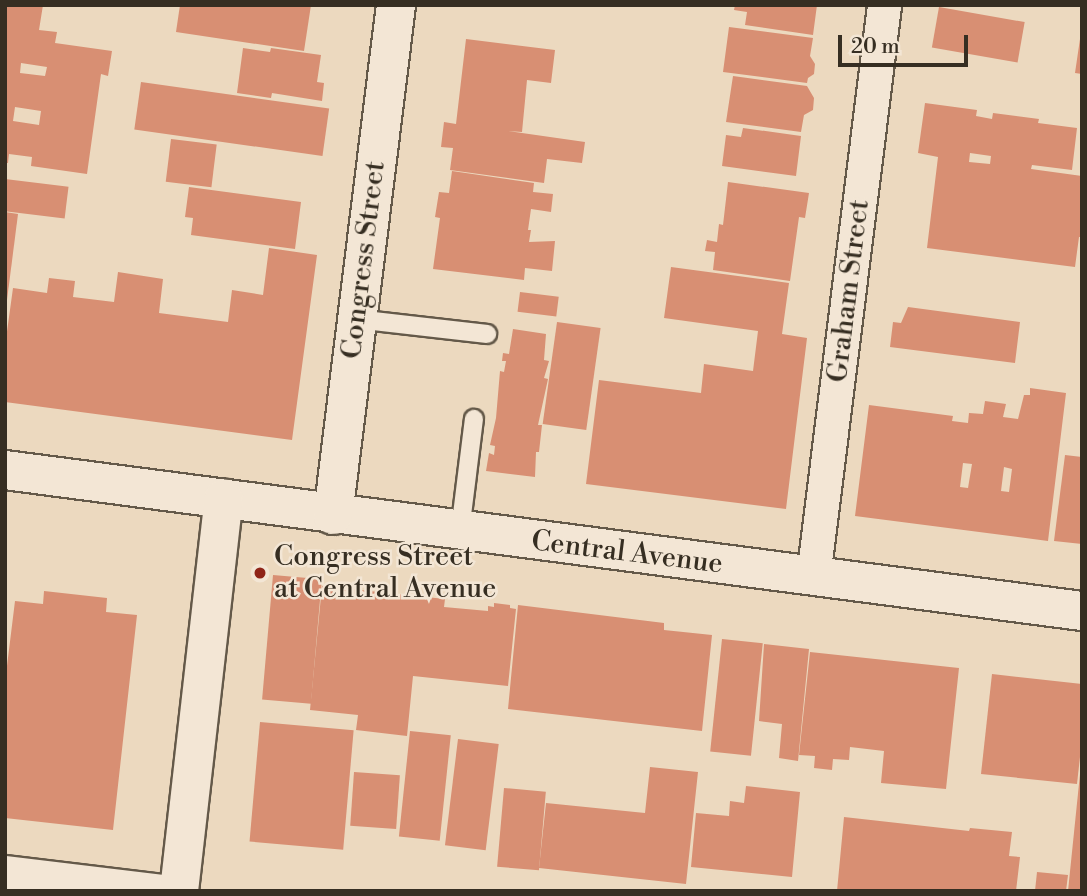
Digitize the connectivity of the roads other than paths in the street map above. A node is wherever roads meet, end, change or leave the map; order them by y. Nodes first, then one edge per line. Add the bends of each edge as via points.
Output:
1 (397, 5) edge
2 (884, 5) edge
3 (356, 319) junction
4 (487, 334) dead end
5 (474, 419) dead end
6 (5, 470) edge
7 (224, 499) junction
8 (333, 515) junction
9 (460, 531) junction
10 (813, 577) junction
11 (1082, 611) edge
12 (5, 872) edge
13 (162, 891) edge
14 (179, 891) edge

1 - 3 main road, Congress Street
2 - 10 street, Graham Street
3 - 4 lane
3 - 8 main road, Congress Street
5 - 9 lane
6 - 7 main road, Central Avenue
7 - 8 main road, Central Avenue
7 - 14 main road
8 - 9 main road, Central Avenue
9 - 10 main road, Central Avenue
10 - 11 main road, Central Avenue
12 - 13 street

